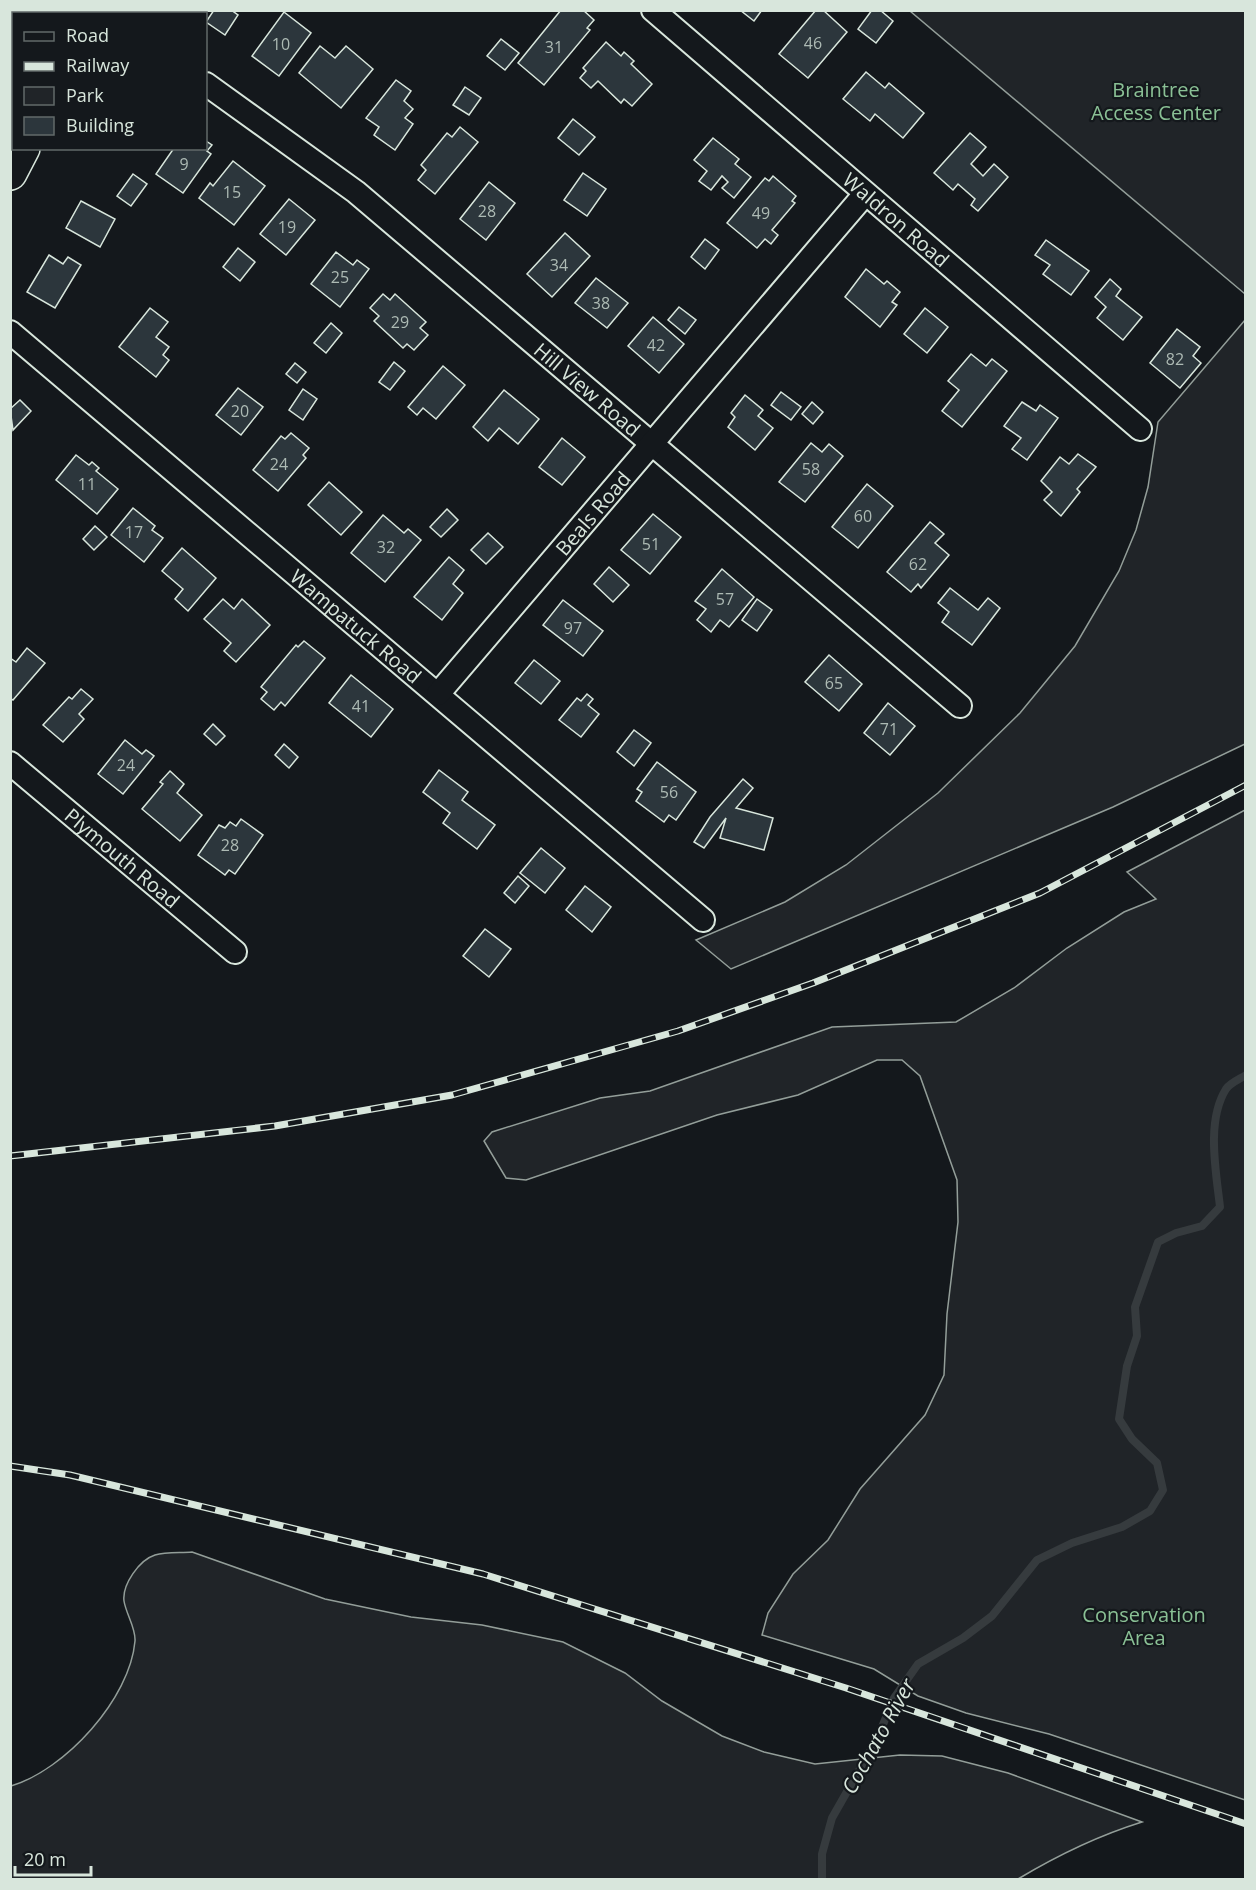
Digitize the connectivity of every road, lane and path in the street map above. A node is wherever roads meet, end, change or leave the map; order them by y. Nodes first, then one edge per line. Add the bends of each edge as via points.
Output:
1 (653, 10) edge
2 (207, 85) edge
3 (22, 150) edge
4 (10, 173) edge
5 (865, 194) junction
6 (10, 332) edge
7 (1140, 429) dead end
8 (653, 443) junction
9 (438, 694) junction
10 (960, 706) dead end
11 (10, 763) edge
12 (703, 920) dead end
13 (235, 952) dead end

1 - 5 street, Waldron Road
2 - 8 street, Hill View Road via 356,192
3 - 4 main road
5 - 7 street, Waldron Road
5 - 8 street, Beals Road
6 - 9 street, Wampatuck Road
8 - 9 street, Beals Road
8 - 10 street, Hill View Road
9 - 12 street, Wampatuck Road
11 - 13 street, Plymouth Road

